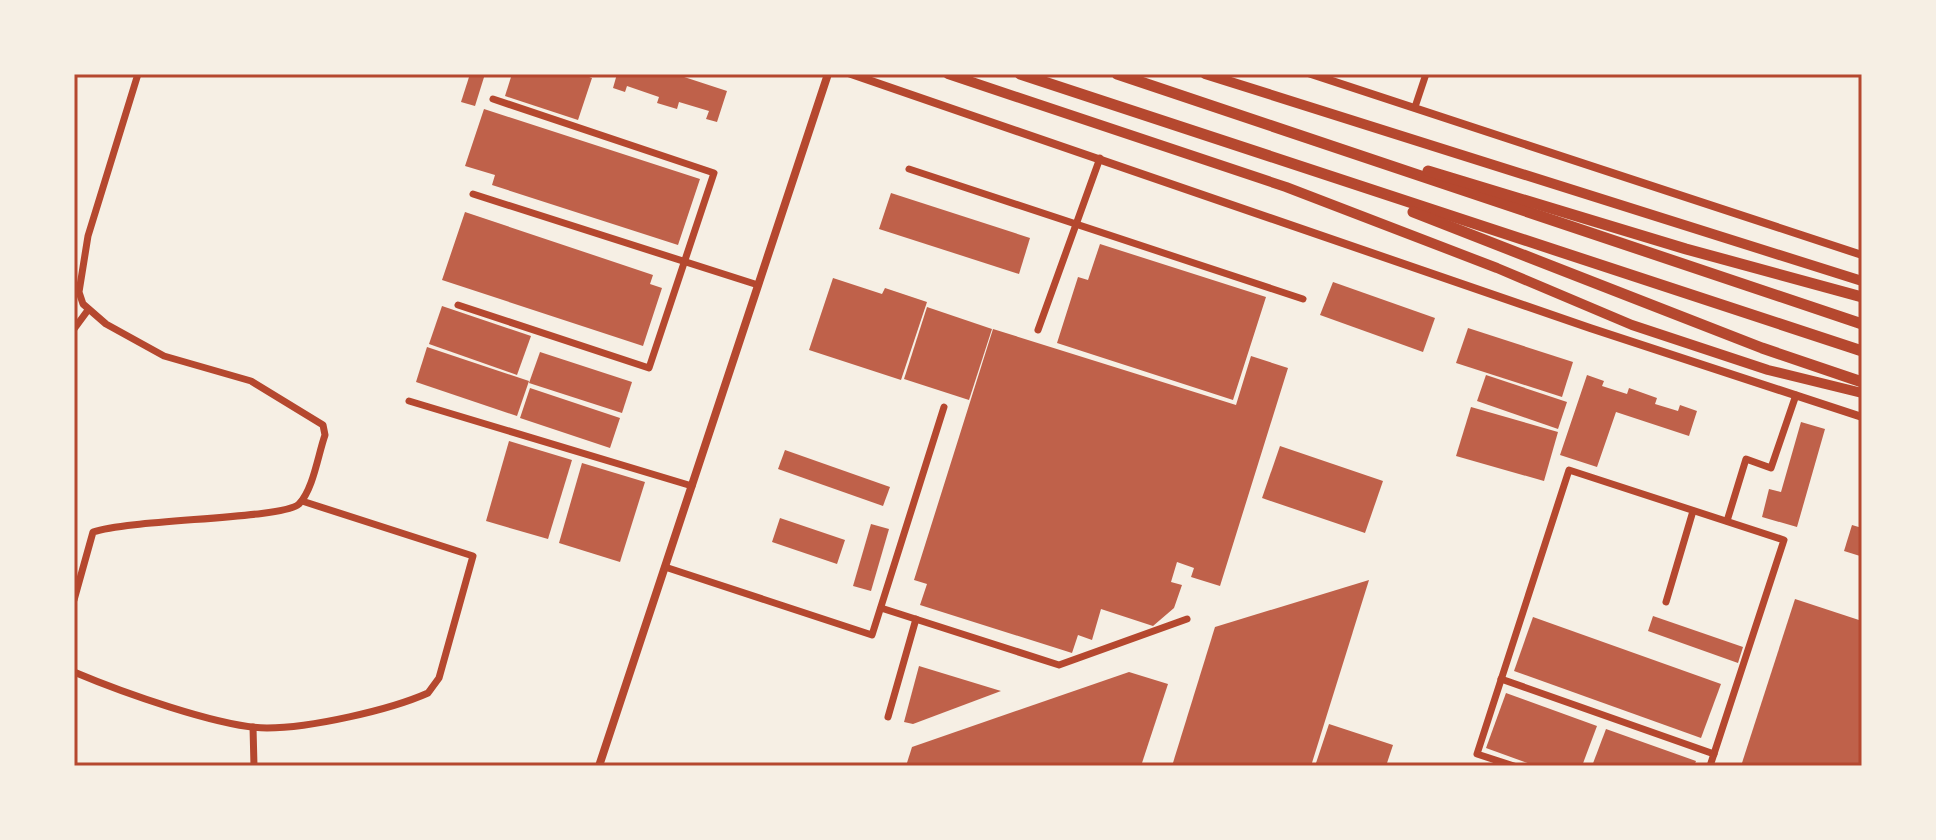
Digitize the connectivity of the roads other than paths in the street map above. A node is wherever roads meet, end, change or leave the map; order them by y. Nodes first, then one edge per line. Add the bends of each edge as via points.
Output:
1 (138, 74) edge
2 (828, 74) edge
3 (851, 74) edge
4 (948, 74) edge
5 (1020, 74) edge
6 (1117, 74) edge
7 (1205, 74) edge
8 (1311, 74) edge
9 (1426, 74) edge
10 (493, 99) dead end
11 (1415, 107) junction
12 (1309, 138) junction
13 (1100, 158) junction
14 (1301, 168) junction
15 (909, 169) dead end
16 (473, 194) dead end
17 (1076, 224) junction
18 (1862, 255) edge
19 (684, 262) junction
20 (1862, 281) edge
21 (758, 285) junction
22 (76, 294) edge
23 (1862, 297) edge
24 (1303, 299) dead end
25 (458, 305) dead end
26 (88, 310) junction
27 (1862, 324) edge
28 (74, 329) edge
29 (1038, 330) dead end
30 (1862, 351) edge
31 (1862, 382) edge
32 (1862, 393) edge
33 (1796, 395) junction
34 (409, 401) dead end
35 (944, 407) dead end
36 (1862, 417) edge
37 (692, 486) junction
38 (302, 501) junction
39 (1693, 511) junction
40 (1727, 521) junction
41 (665, 567) junction
42 (74, 600) edge
43 (1666, 602) dead end
44 (881, 608) junction
45 (916, 619) junction
46 (1187, 619) dead end
47 (74, 672) edge
48 (1501, 679) junction
49 (888, 717) dead end
50 (253, 727) junction
51 (1714, 754) junction
52 (254, 766) edge
53 (599, 766) edge
54 (1514, 766) edge
55 (1710, 766) edge

1 - 22 street via 88,236
2 - 21 street
3 - 13 street
4 - 32 main road via 1286,187 1632,325 1768,370
5 - 14 highway
6 - 12 highway
7 - 20 main road
8 - 11 street
9 - 11 street
10 - 19 street via 714,173
11 - 18 street
12 - 23 highway
12 - 27 highway
13 - 17 street
13 - 33 street
14 - 30 highway
14 - 31 highway
15 - 17 street
16 - 19 street
17 - 24 street
17 - 29 street
19 - 21 street
19 - 25 street via 649,368
21 - 37 street
22 - 26 street
26 - 28 street
26 - 38 street via 164,356 251,381 323,425 325,435
33 - 36 street
33 - 40 street via 1771,468 1746,459
34 - 37 street
35 - 44 street
37 - 41 street
38 - 42 street via 293,509 269,514 142,521 93,532
38 - 50 street via 473,556 439,678 428,693 311,724
39 - 40 street
39 - 43 street
39 - 48 street via 1569,470
40 - 51 street via 1784,540
41 - 44 street via 872,635
41 - 53 street
44 - 45 street
45 - 46 street via 1059,665
45 - 49 street
47 - 50 street
48 - 51 street
48 - 54 street via 1477,754
50 - 52 street
51 - 55 street

